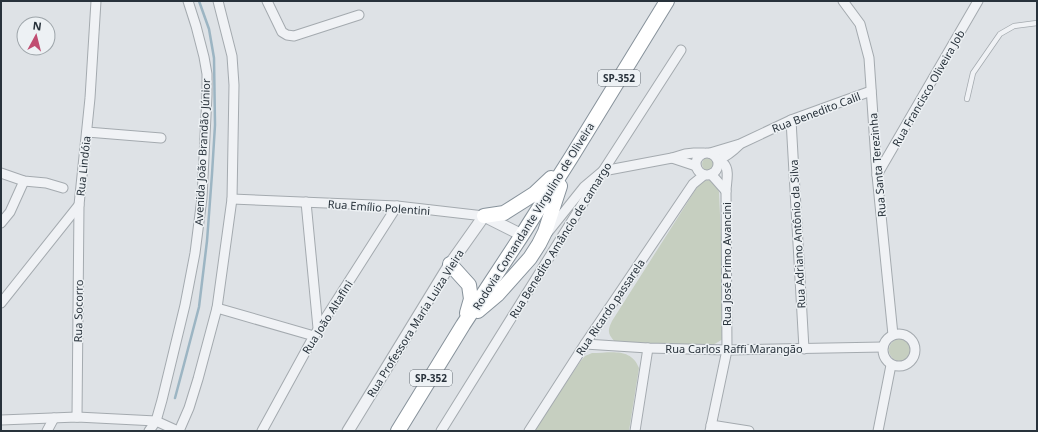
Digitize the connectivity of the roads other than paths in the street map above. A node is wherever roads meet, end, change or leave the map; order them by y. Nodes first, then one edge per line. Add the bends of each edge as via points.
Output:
1 (96, 1) edge
2 (188, 1) edge
3 (218, 1) edge
4 (267, 1) edge
5 (667, 1) edge
6 (843, 1) edge
7 (978, 1) edge
8 (359, 15) dead end
9 (1037, 23) edge
10 (681, 50) dead end
11 (871, 91) junction
12 (967, 98) dead end
13 (791, 120) junction
14 (87, 132) junction
15 (161, 138) dead end
16 (740, 144) junction
17 (707, 153) junction
18 (572, 156) junction
19 (672, 158) junction
20 (718, 160) junction
21 (696, 167) junction
22 (603, 170) junction
23 (1, 173) edge
24 (708, 175) junction
25 (877, 175) junction
26 (24, 181) junction
27 (693, 184) junction
28 (63, 188) dead end
29 (726, 191) junction
30 (232, 199) junction
31 (306, 202) junction
32 (79, 204) junction
33 (397, 206) junction
34 (484, 216) junction
35 (1, 223) edge
36 (522, 235) junction
37 (539, 244) junction
38 (450, 264) junction
39 (1, 303) edge
40 (217, 308) junction
41 (463, 325) junction
42 (316, 332) junction
43 (893, 335) junction
44 (585, 344) junction
45 (883, 347) junction
46 (648, 348) junction
47 (804, 349) junction
48 (726, 350) junction
49 (891, 365) junction
50 (77, 417) junction
51 (54, 418) junction
52 (1, 420) edge
53 (156, 421) junction
54 (711, 428) edge
55 (47, 431) edge
56 (149, 431) edge
57 (178, 431) edge
58 (262, 431) edge
59 (348, 431) edge
60 (398, 431) edge
61 (441, 431) edge
62 (529, 431) edge
63 (635, 431) edge
64 (749, 431) edge
65 (878, 431) edge

1 - 14 street, Rua Lindóia
2 - 53 street, Avenida João Brandão Júnior via 207,74 202,198 185,305
3 - 30 street via 232,56
4 - 8 street via 282,32 287,35 294,36
5 - 18 highway, Rodovia Comandante Virgulino de Oliveira / SP-352
6 - 11 street, Rua Santa Terezinha via 860,24 869,58
7 - 25 street, Rua Francisco Oliveira Job
9 - 12 lane via 1014,26 1000,34 973,73
10 - 22 street, Rua Benedito Amâncio de camargo
11 - 13 street, Rua Benedito Calil
11 - 25 street, Rua Santa Terezinha
13 - 16 street, Rua Benedito Calil
13 - 47 street, Rua Adriano Antônio da Silva
14 - 15 street
14 - 32 street, Rua Lindóia
16 - 17 street, Rua Benedito Calil
16 - 20 street, Rua Benedito Calil
17 - 19 street, Rua Benedito Calil via 685,154
17 - 20 street
17 - 21 street via 697,158
18 - 34 highway via 534,194 504,213
18 - 36 highway, Rodovia Comandante Virgulino de Oliveira / SP-352
18 - 37 highway
19 - 21 street, Rua Benedito Calil
19 - 22 street, Rua Benedito Calil
20 - 24 street via 716,170
20 - 29 street, Rua José Primo Avancini via 726,167
21 - 24 street via 701,174
21 - 27 street, Rua Ricardo passarela
22 - 37 street via 584,187
22 - 61 street, Rua Benedito Amâncio de camargo
23 - 26 street
24 - 27 street, Rua Ricardo passarela
24 - 29 street, Rua José Primo Avancini
25 - 43 street, Rua Santa Terezinha
26 - 28 street
26 - 35 street via 10,212
27 - 44 street, Rua Ricardo passarela
29 - 48 street, Rua José Primo Avancini
30 - 31 street, Rua Emílio Polentini
30 - 40 street
31 - 33 street, Rua Emílio Polentini
31 - 42 street
32 - 39 street, Rua Lindóia
32 - 50 street, Rua Socorro
33 - 34 street, Rua Emílio Polentini
33 - 42 street, Rua João Altafini
34 - 36 street, Rua Emílio Polentini
34 - 38 street, Rua Professora Maria Luiza Vieira
36 - 37 highway
36 - 41 highway, Rodovia Comandante Virgulino de Oliveira / SP-352
37 - 41 highway via 497,295
38 - 41 highway via 469,285 471,299
38 - 59 street, Rua Professora Maria Luiza Vieira
40 - 42 street
40 - 57 street via 189,408
41 - 60 highway, Rodovia Comandante Virgulino de Oliveira / SP-352
42 - 58 street, Rua João Altafini
43 - 45 street
43 - 49 street via 904,334 909,337 916,351 912,362 907,365
44 - 46 street, Rua Carlos Raffi Marangão
44 - 62 street, Rua Ricardo passarela
45 - 47 street, Rua Carlos Raffi Marangão
45 - 49 street via 884,357
46 - 48 street, Rua Carlos Raffi Marangão
46 - 63 street
47 - 48 street, Rua Carlos Raffi Marangão
48 - 54 street, Rua José Primo Avancini
49 - 65 street
50 - 51 street
50 - 53 street
51 - 52 street
51 - 55 street
53 - 56 street, Avenida João Brandão Júnior
53 - 57 street
54 - 64 street

